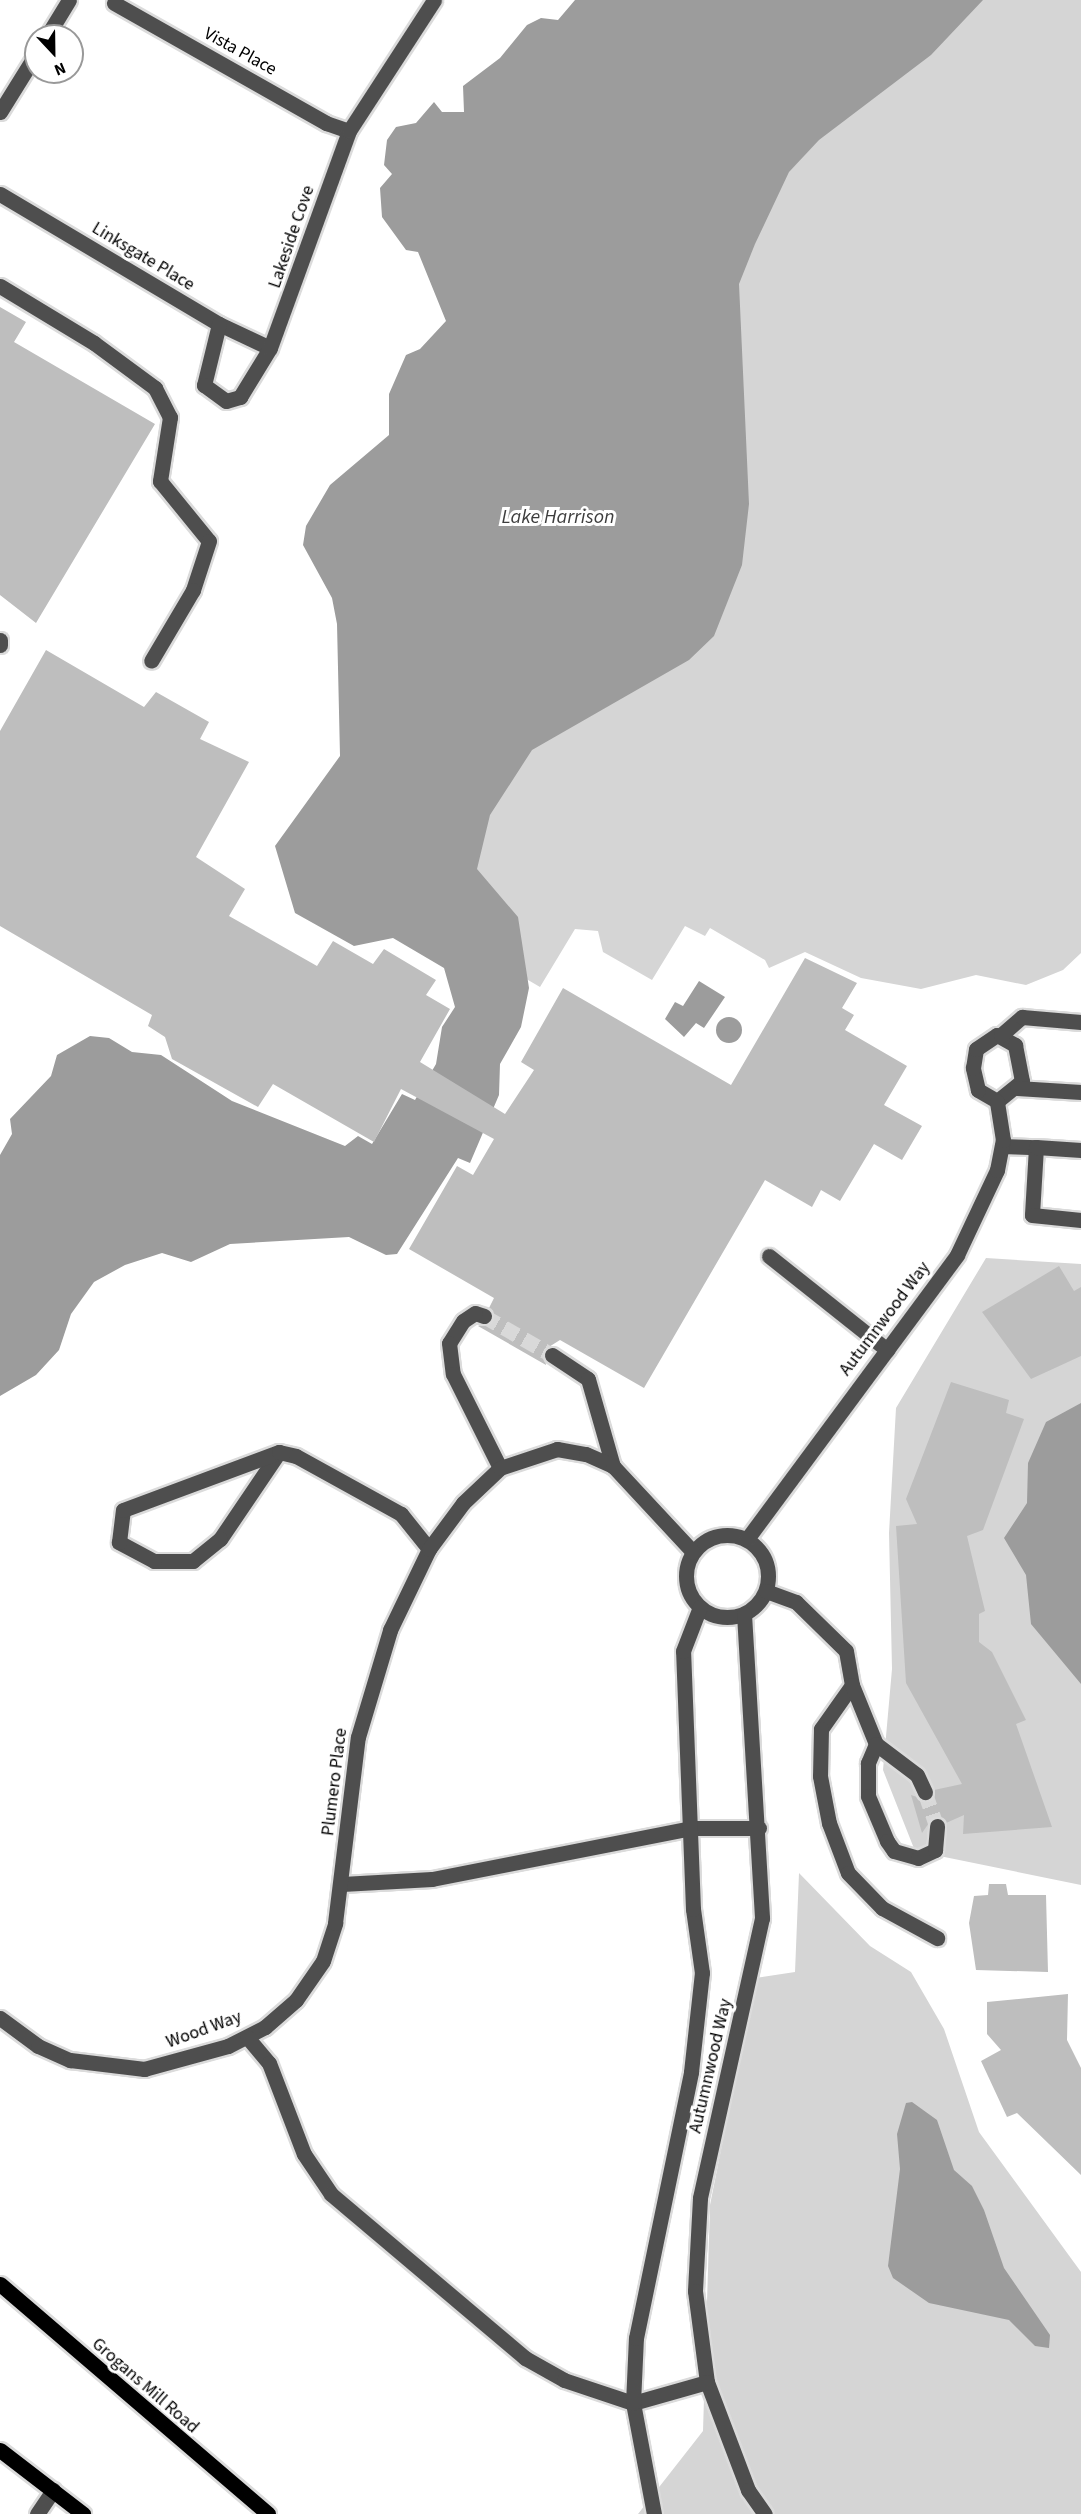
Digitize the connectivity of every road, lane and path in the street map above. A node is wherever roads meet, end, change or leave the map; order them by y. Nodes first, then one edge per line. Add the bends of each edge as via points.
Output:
1 (69, 0) edge
2 (434, 0) edge
3 (114, 3) dead end
4 (54, 24) edge
5 (24, 73) edge
6 (0, 112) edge
7 (349, 130) junction
8 (0, 194) edge
9 (0, 286) edge
10 (219, 324) junction
11 (270, 348) junction
12 (0, 640) edge
13 (0, 645) edge
14 (151, 661) dead end
15 (1081, 1022) edge
16 (1001, 1035) junction
17 (1017, 1088) junction
18 (1081, 1092) edge
19 (997, 1101) junction
20 (1002, 1146) junction
21 (1036, 1147) junction
22 (1081, 1150) edge
23 (1081, 1220) edge
24 (769, 1256) dead end
25 (484, 1316) dead end
26 (887, 1350) junction
27 (552, 1355) tunnel mouth
28 (279, 1452) junction
29 (613, 1466) junction
30 (500, 1468) junction
31 (747, 1539) junction
32 (429, 1549) junction
33 (693, 1552) junction
34 (766, 1591) junction
35 (700, 1607) junction
36 (744, 1614) junction
37 (852, 1685) junction
38 (876, 1744) junction
39 (925, 1792) tunnel mouth
40 (937, 1826) tunnel mouth
41 (692, 1828) junction
42 (759, 1828) junction
43 (342, 1884) junction
44 (937, 1938) dead end
45 (0, 2018) edge
46 (247, 2037) junction
47 (0, 2284) edge
48 (707, 2382) junction
49 (633, 2403) junction
50 (0, 2450) edge
51 (53, 2490) junction
52 (37, 2514) edge
53 (83, 2514) edge
54 (268, 2514) edge
55 (654, 2514) edge
56 (765, 2514) edge

1 - 4 street
2 - 7 street, Lakeside Cove
3 - 7 street, Vista Place via 326,123
5 - 6 street
7 - 11 street, Lakeside Cove
8 - 10 street, Linksgate Place
9 - 14 street via 94,343 154,388 170,417 160,481 209,542 193,590
10 - 11 street, Linksgate Place
10 - 11 street, Lakeside Cove via 204,385 226,401 240,397
12 - 13 street
15 - 16 street via 1022,1017
16 - 17 street via 1015,1045 1021,1059 1022,1081
16 - 19 street via 976,1049 973,1068 978,1090
17 - 18 street
17 - 19 street
19 - 20 street, Autumnwood Way
20 - 21 street
20 - 26 street, Autumnwood Way via 982,1209 957,1255
21 - 22 street
21 - 23 street via 1032,1215
24 - 26 street
25 - 30 street via 475,1313 463,1321 449,1343 450,1353 453,1374
26 - 31 street, Autumnwood Way
27 - 29 street via 588,1379
28 - 28 street via 123,1510 118,1542 154,1561 193,1561 220,1539
28 - 32 street via 296,1456 401,1514
29 - 30 street, Plumero Place via 557,1449
29 - 33 street
30 - 32 street, Plumero Place via 463,1503
31 - 33 street via 718,1535
31 - 34 street via 767,1562
32 - 43 street, Plumero Place via 390,1630 358,1737
33 - 35 street via 687,1585
34 - 36 street
34 - 37 street via 796,1602 846,1651
35 - 36 street via 721,1617
35 - 41 street, Autumnwood Way via 683,1651
36 - 42 street, Autumnwood Way via 747,1723
37 - 38 street
37 - 44 street via 821,1729 820,1776 829,1823 848,1873 882,1908
38 - 39 street via 916,1775
38 - 40 street via 868,1763 868,1796 894,1851 918,1857 935,1850
41 - 42 street
41 - 43 street via 442,1878
41 - 49 street, Autumnwood Way via 702,1973 691,2073 636,2338
42 - 48 street, Autumnwood Way via 762,1918 700,2198 695,2291
43 - 46 street, Wood Way via 323,1961 296,2000
45 - 46 street, Wood Way via 38,2046 101,2068 186,2061
46 - 49 street via 269,2063 304,2154 331,2194 525,2358 564,2380
47 - 54 main road, Grogans Mill Road
48 - 49 street
48 - 56 street, Autumnwood Way via 748,2490
49 - 55 street, Autumnwood Way
50 - 51 main road
51 - 52 street
51 - 53 main road

